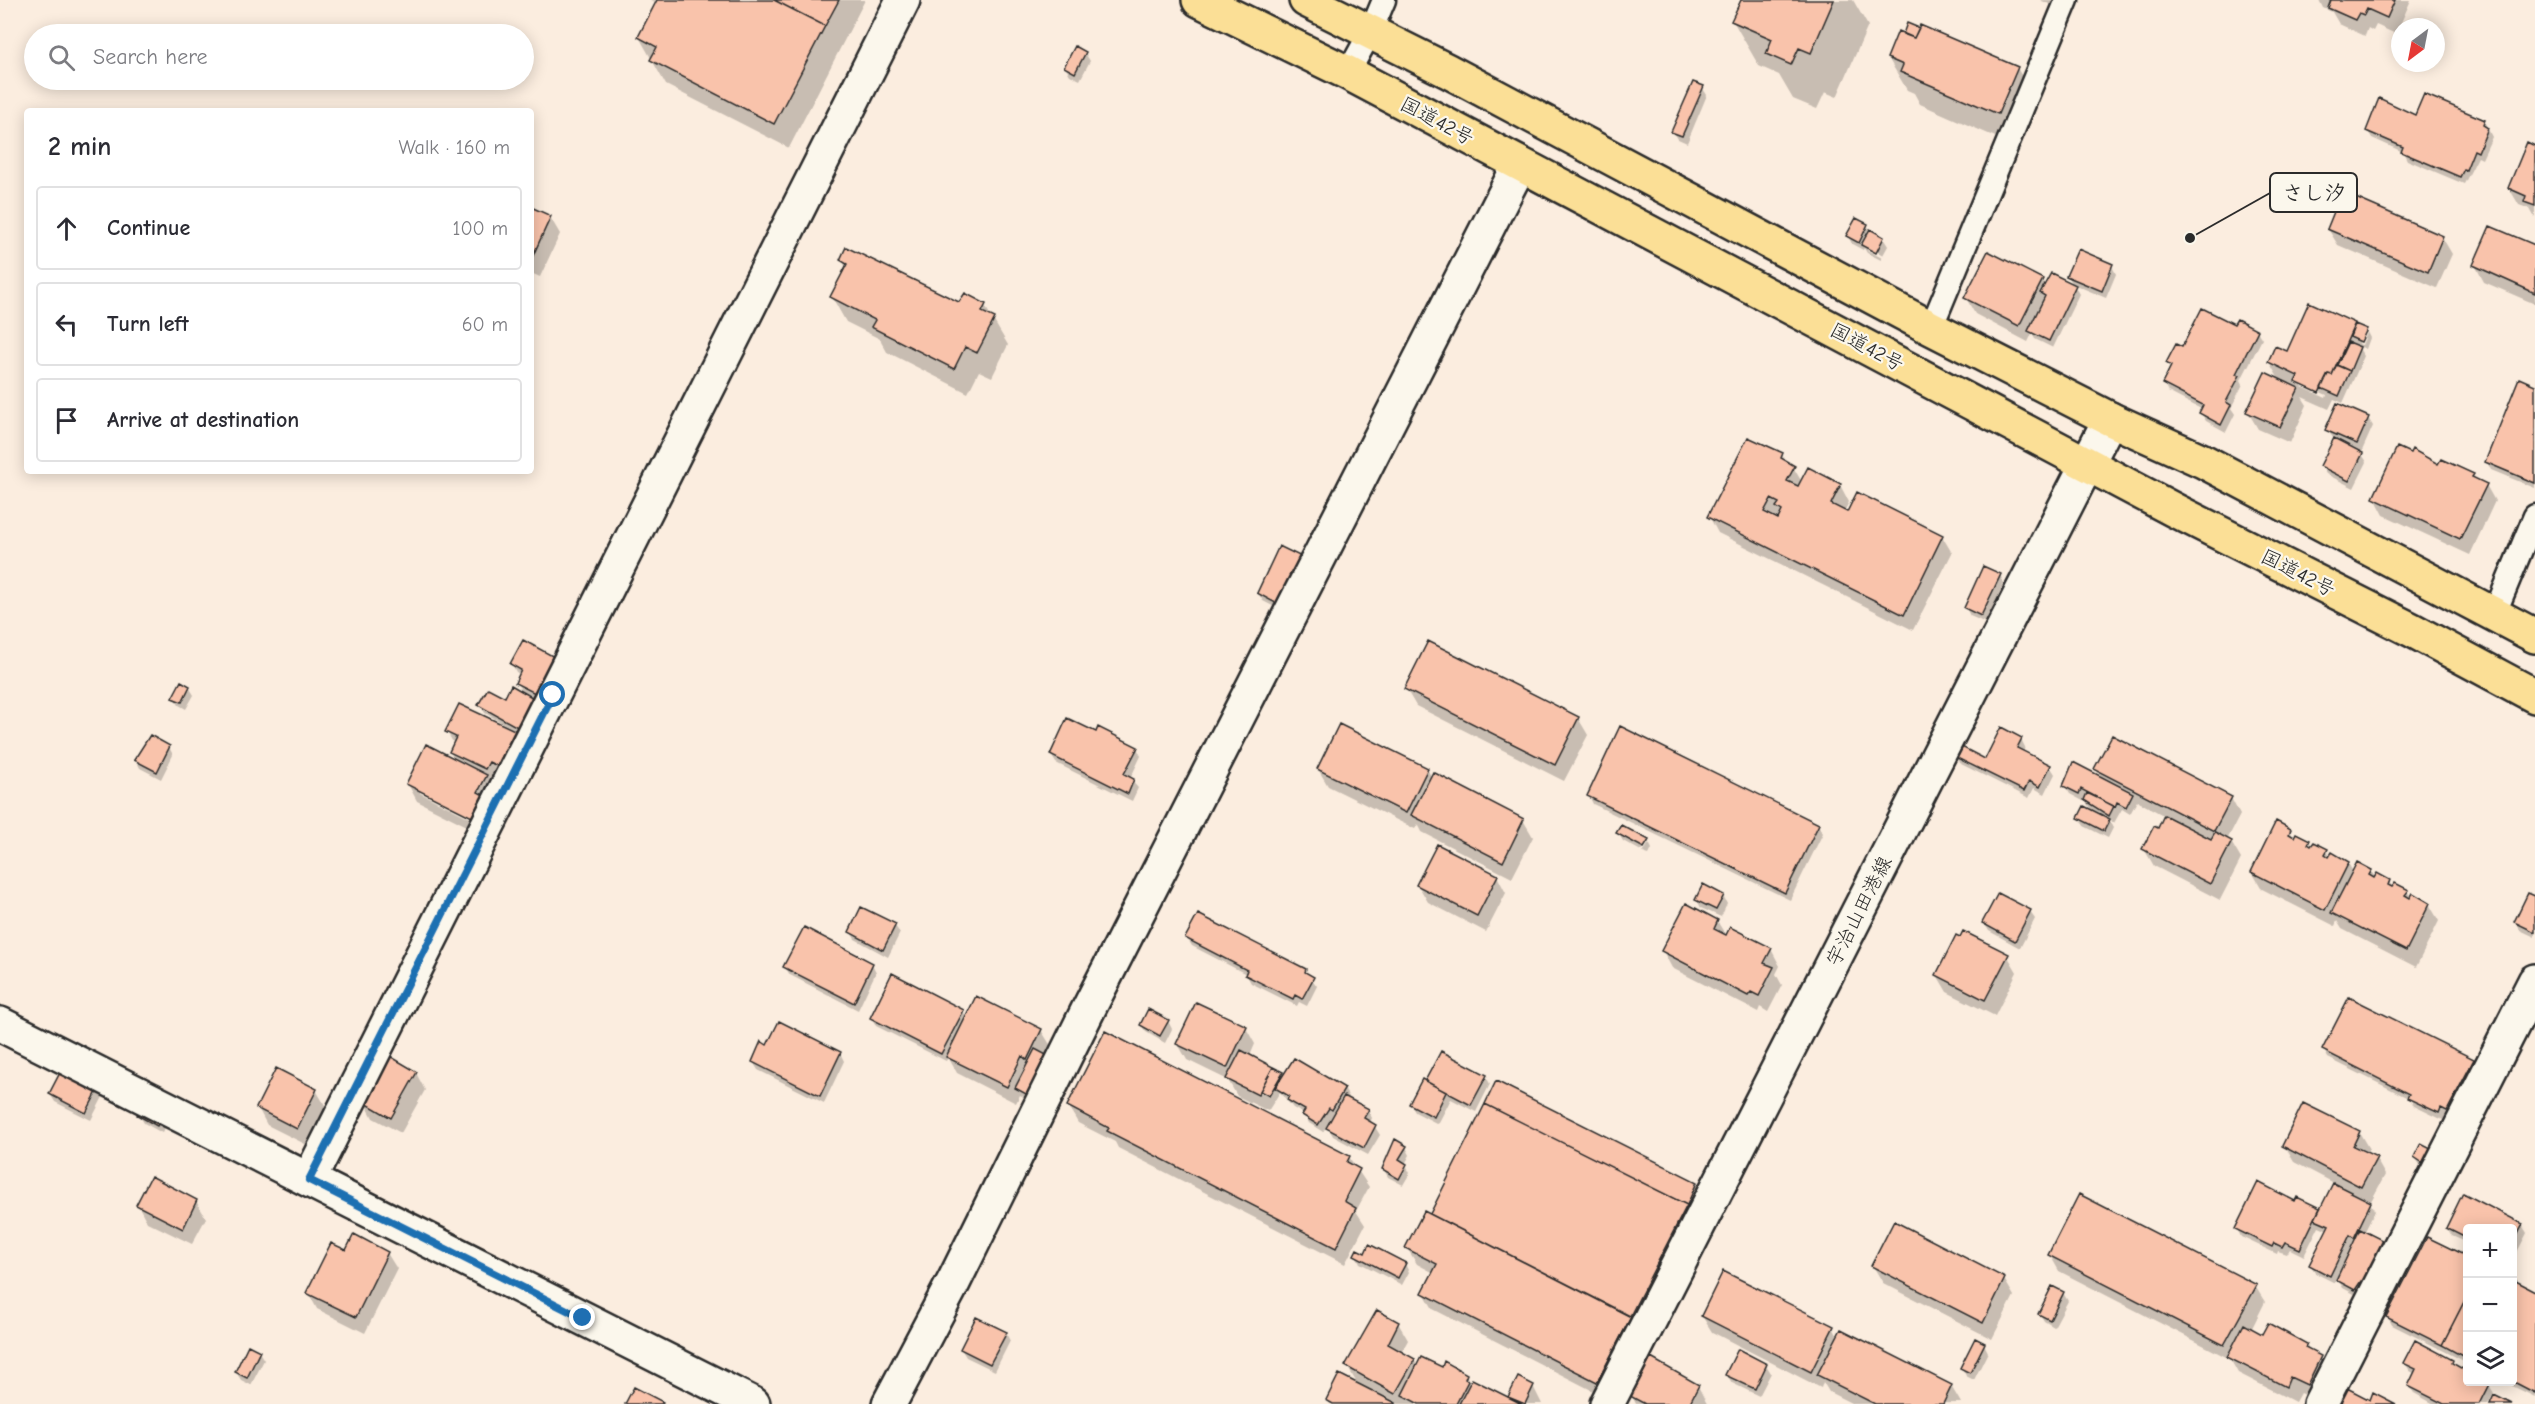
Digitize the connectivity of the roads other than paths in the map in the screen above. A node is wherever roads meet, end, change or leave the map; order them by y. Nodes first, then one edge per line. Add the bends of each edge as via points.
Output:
1 (903, 0) edge
2 (1198, 0) edge
3 (1306, 0) edge
4 (1384, 0) edge
5 (2067, 0) edge
6 (1371, 31) junction
7 (1348, 73) junction
8 (1520, 166) junction
9 (1931, 328) junction
10 (2110, 418) junction
11 (2088, 463) junction
12 (2535, 516) edge
13 (2494, 615) junction
14 (2535, 636) edge
15 (2535, 696) edge
16 (2535, 981) edge
17 (0, 1024) edge
18 (309, 1180) junction
19 (753, 1404) edge
20 (889, 1404) edge
21 (1607, 1404) edge
22 (2320, 1404) edge

1 - 18 street
2 - 7 highway, 国道42号
3 - 6 highway
4 - 6 lane
5 - 9 lane
6 - 7 lane
6 - 9 highway
7 - 8 highway, 国道42号
8 - 11 highway, 国道42号
8 - 20 street
9 - 10 highway
10 - 11 street, 宇治山田港線
10 - 13 highway via 2203,461
11 - 15 highway, 国道42号
11 - 21 street, 宇治山田港線
12 - 13 lane
13 - 14 highway
16 - 22 street
17 - 18 street
18 - 19 street

